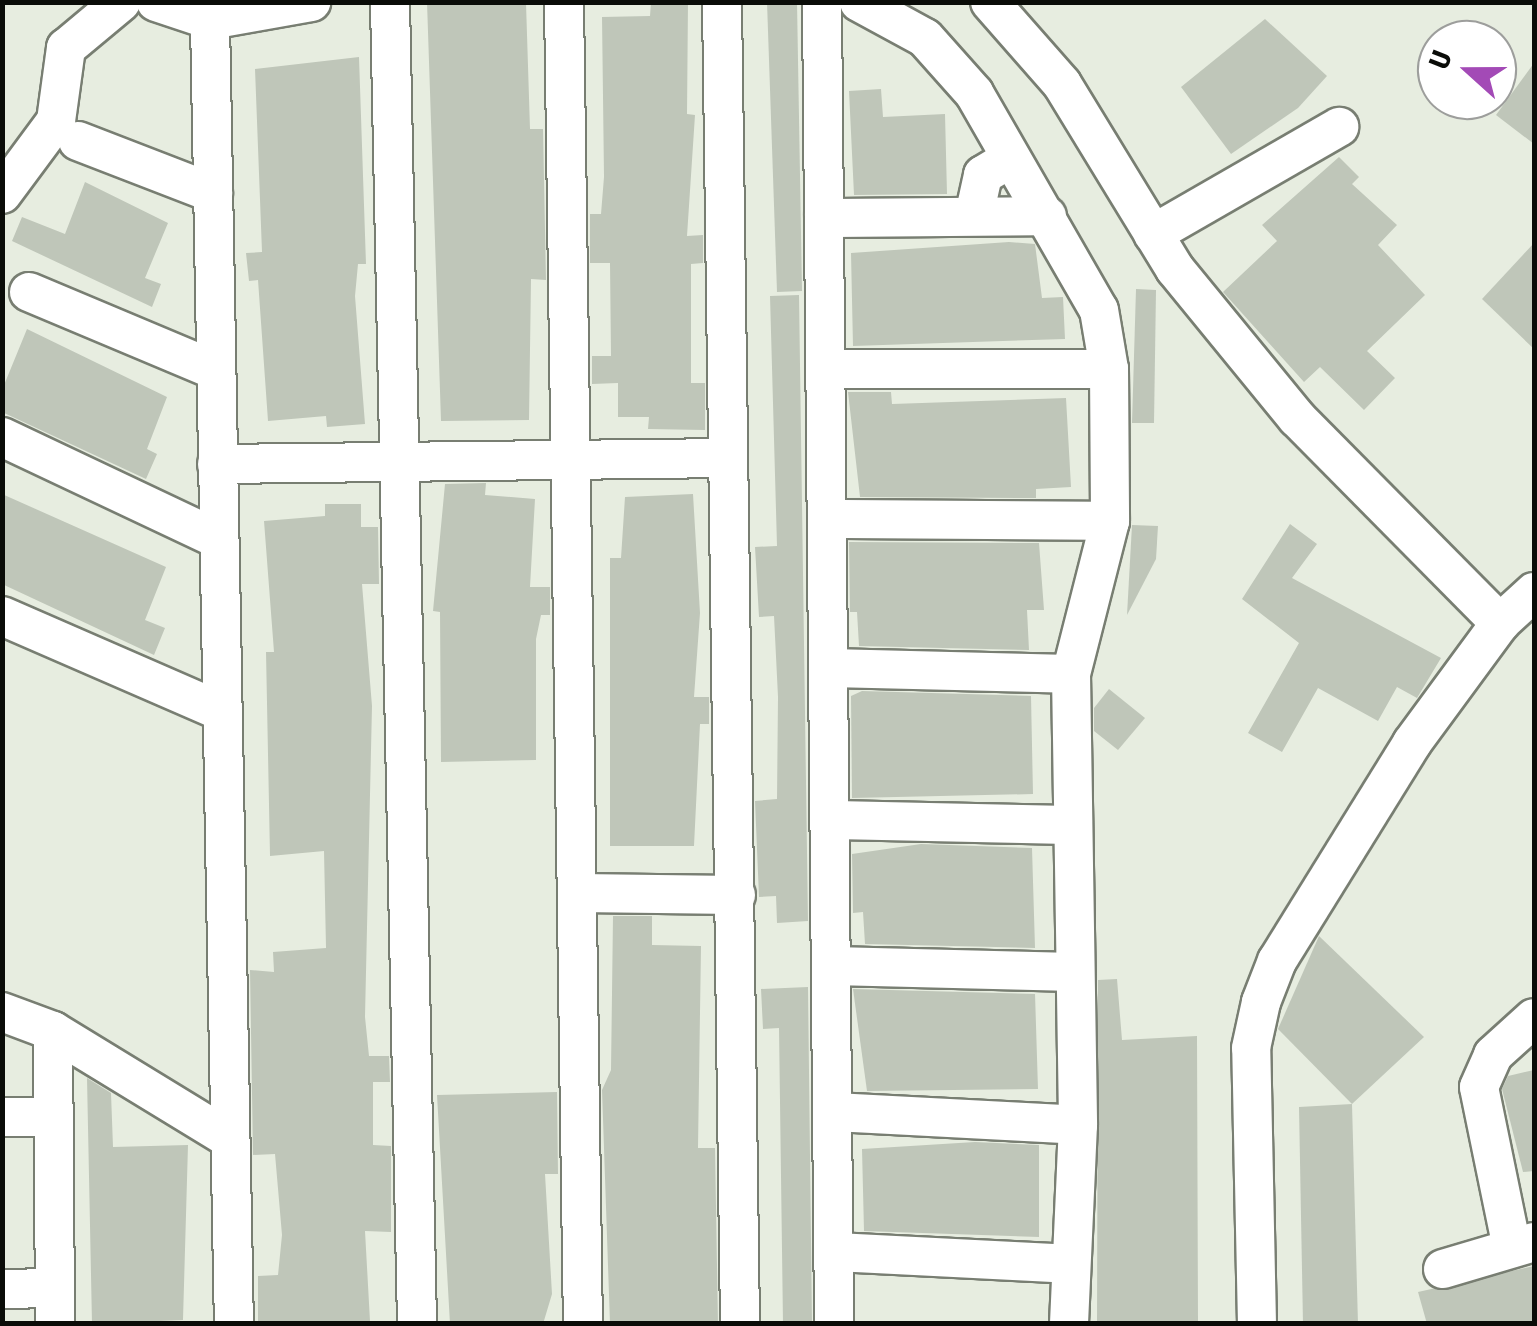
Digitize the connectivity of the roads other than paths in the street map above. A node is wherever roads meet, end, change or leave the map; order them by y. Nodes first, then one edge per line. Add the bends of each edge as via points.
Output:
1 (120, 2) edge
2 (156, 2) edge
3 (312, 2) edge
4 (390, 2) edge
5 (564, 2) edge
6 (722, 2) edge
7 (822, 2) edge
8 (858, 2) edge
9 (990, 2) edge
10 (210, 20) junction
11 (1339, 127) dead end
12 (78, 141) dead end
13 (1010, 159) junction
14 (213, 193) junction
15 (2, 194) edge
16 (974, 216) junction
17 (1046, 216) junction
18 (824, 218) junction
19 (1153, 234) junction
20 (29, 292) dead end
21 (1109, 368) junction
22 (826, 369) junction
23 (216, 370) junction
24 (2, 437) edge
25 (728, 458) junction
26 (570, 460) junction
27 (400, 462) junction
28 (217, 464) junction
29 (828, 519) junction
30 (1110, 521) junction
31 (218, 539) junction
32 (1534, 592) edge
33 (2, 616) edge
34 (1500, 624) junction
35 (829, 668) junction
36 (1071, 674) junction
37 (221, 710) junction
38 (830, 820) junction
39 (1072, 826) junction
40 (579, 893) junction
41 (736, 895) junction
42 (832, 966) junction
43 (1075, 972) junction
44 (2, 1012) edge
45 (1534, 1018) edge
46 (53, 1031) junction
47 (834, 1112) junction
48 (2, 1117) edge
49 (54, 1117) junction
50 (1078, 1125) junction
51 (230, 1139) junction
52 (1523, 1245) edge
53 (835, 1252) junction
54 (1069, 1264) junction
55 (1443, 1269) dead end
56 (2, 1288) edge
57 (55, 1306) edge
58 (234, 1324) edge
59 (416, 1324) edge
60 (584, 1324) edge
61 (740, 1324) edge
62 (834, 1324) edge
63 (1069, 1324) edge
64 (1257, 1324) edge

1 - 15 street via 66,48 56,121
2 - 10 street
3 - 10 street
4 - 27 street
5 - 26 street
6 - 25 street
7 - 18 street
8 - 13 street via 945,58
9 - 19 street via 1062,84
10 - 14 street
11 - 19 street
12 - 14 street
13 - 16 street via 983,176
13 - 17 street
14 - 23 street
16 - 17 street
16 - 18 street
17 - 21 street via 1099,310
18 - 22 street
19 - 34 street via 1297,418
20 - 23 street
21 - 22 street
21 - 30 street
22 - 29 street
23 - 28 street
24 - 31 street
25 - 26 street
25 - 41 street
26 - 27 street
26 - 40 street
27 - 28 street
27 - 59 street
28 - 31 street
29 - 30 street
29 - 35 street
30 - 36 street
31 - 37 street
32 - 34 street
33 - 37 street
34 - 64 street via 1401,760 1278,962 1262,1002 1251,1048
35 - 36 street
35 - 38 street
36 - 39 street
37 - 51 street
38 - 39 street
38 - 42 street
39 - 43 street
40 - 41 street
40 - 60 street
41 - 61 street
42 - 43 street
42 - 47 street
43 - 50 street
44 - 46 street
45 - 52 street via 1492,1055 1479,1087
46 - 49 street
46 - 51 street
47 - 50 street
47 - 53 street
48 - 49 street
49 - 57 street
50 - 54 street
51 - 58 street
52 - 55 street
53 - 54 street
53 - 62 street
54 - 63 street
56 - 57 street

